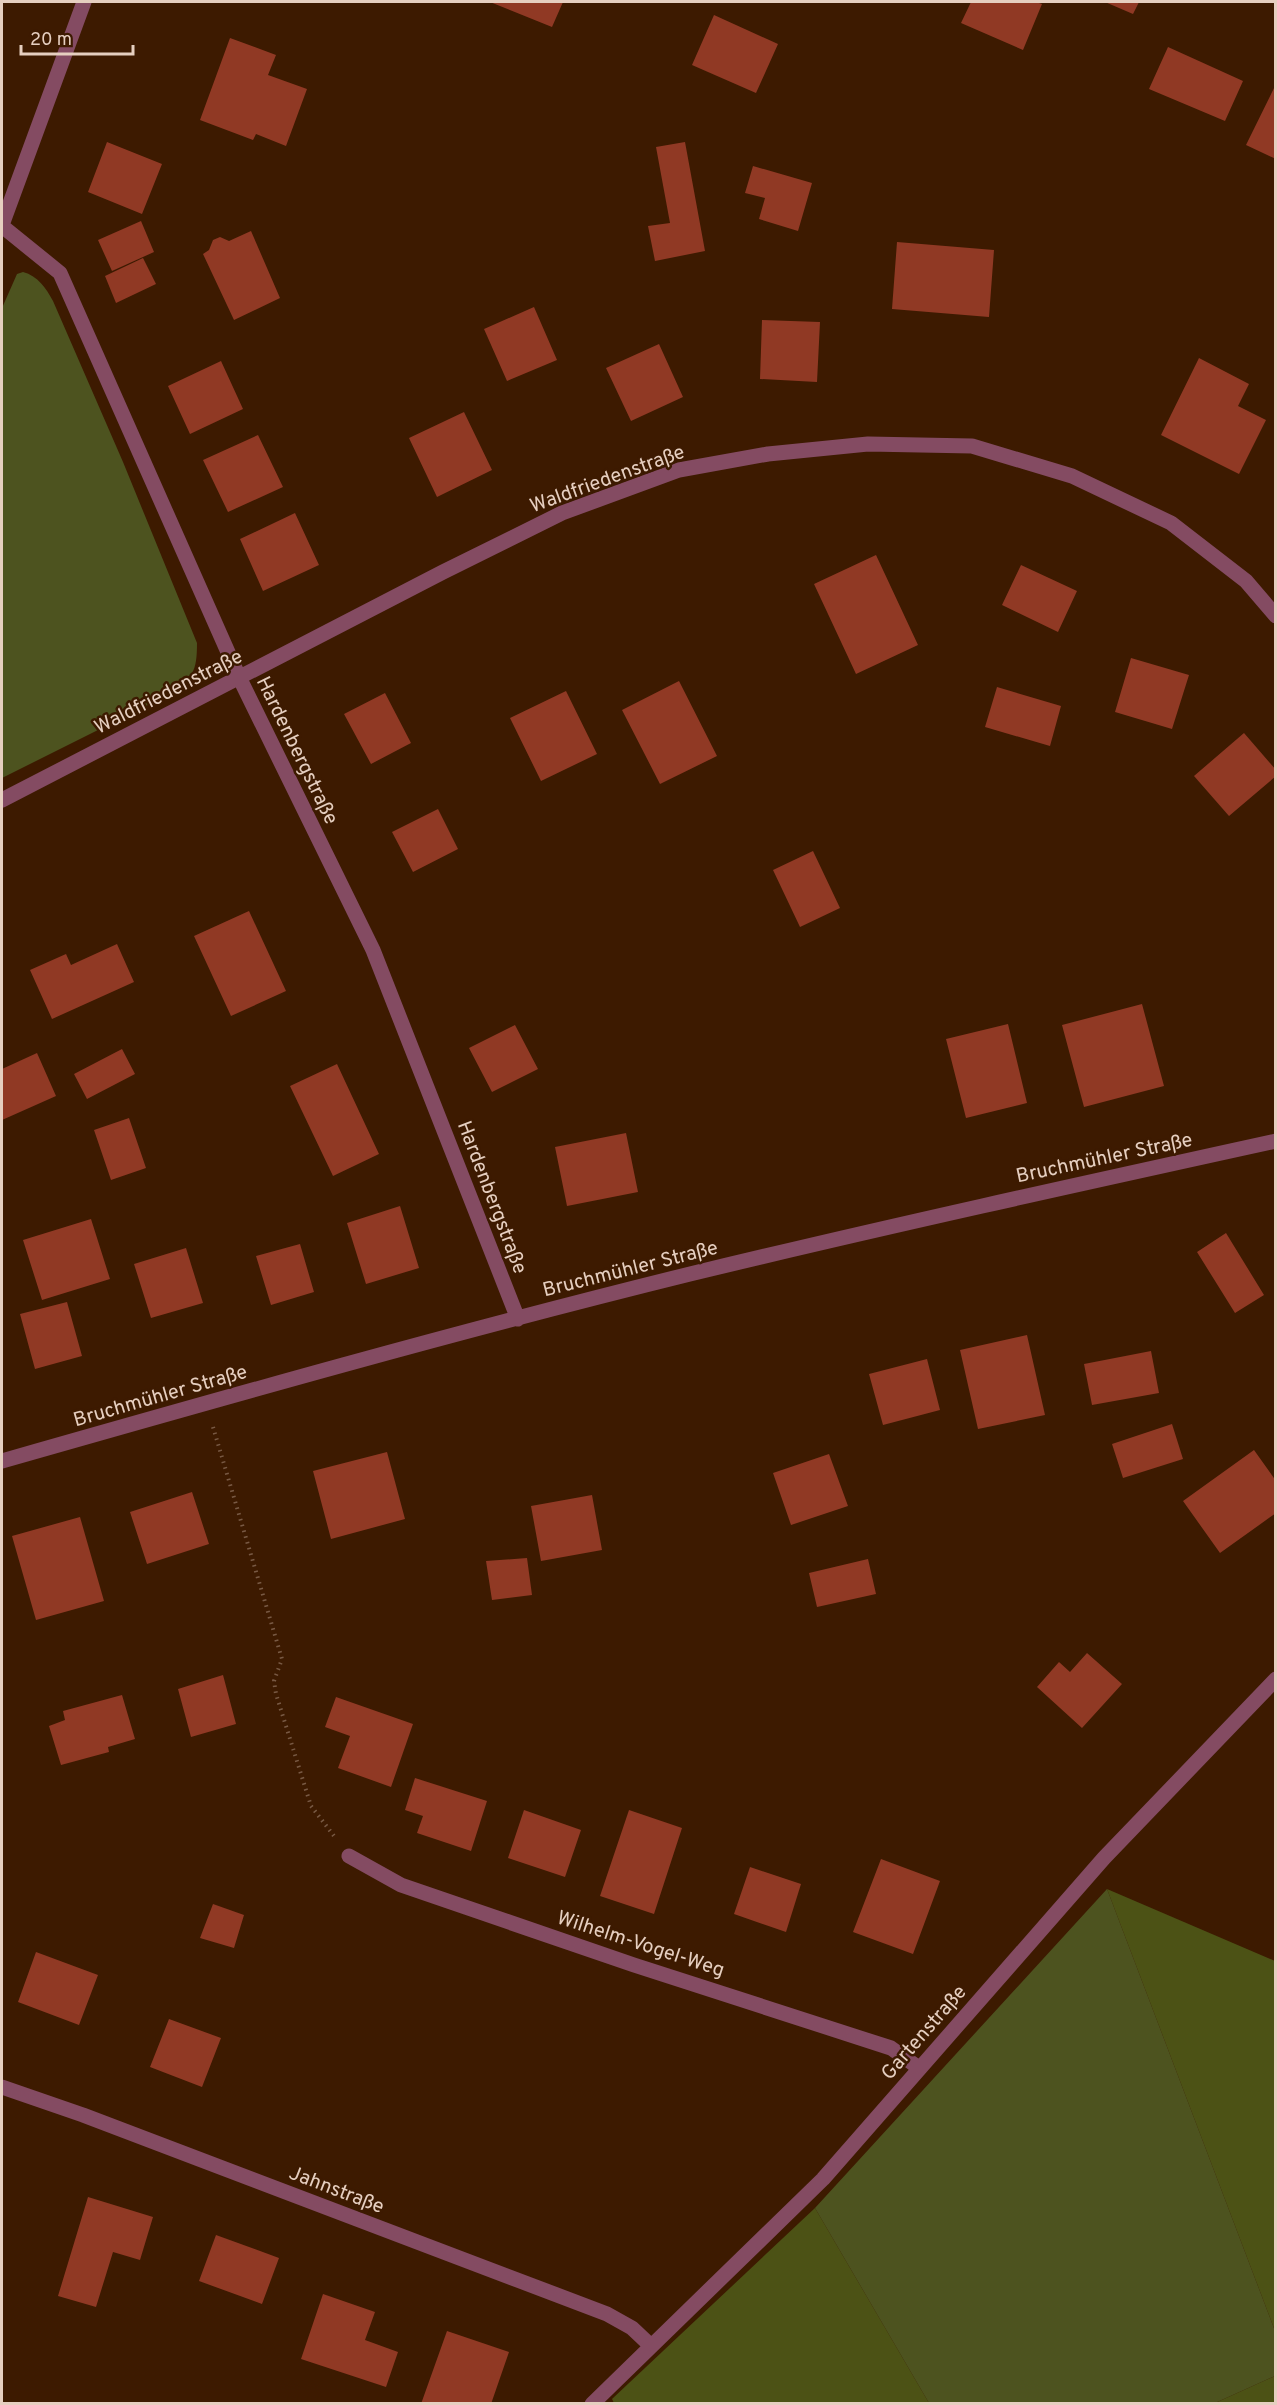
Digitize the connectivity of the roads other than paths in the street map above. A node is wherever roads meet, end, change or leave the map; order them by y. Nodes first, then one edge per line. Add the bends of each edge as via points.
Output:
1 (84, 2) edge
2 (2, 226) edge
3 (1275, 616) edge
4 (239, 677) junction
5 (2, 800) edge
6 (1275, 1141) edge
7 (518, 1319) junction
8 (2, 1461) edge
9 (1275, 1679) edge
10 (349, 1856) road end
11 (919, 2068) junction
12 (2, 2087) edge
13 (650, 2345) junction
14 (592, 2403) edge

1 - 2 street
2 - 4 street, Hardenbergstraße via 60,273
3 - 4 street, Waldfriedenstraße via 1245,581 1171,523 1072,476 972,446 868,444 768,454 679,470 562,513
4 - 5 street, Waldfriedenstraße
4 - 7 street, Hardenbergstraße via 373,950
6 - 7 street, Bruchmühler Straße via 872,1230
7 - 8 street, Bruchmühler Straße
9 - 11 street, Gartenstraße via 1104,1858
10 - 11 street, Wilhelm-Vogel-Weg via 401,1885 891,2048
11 - 13 street, Gartenstraße via 822,2179
12 - 13 street, Jahnstraße via 607,2314 632,2328
13 - 14 street, Gartenstraße

